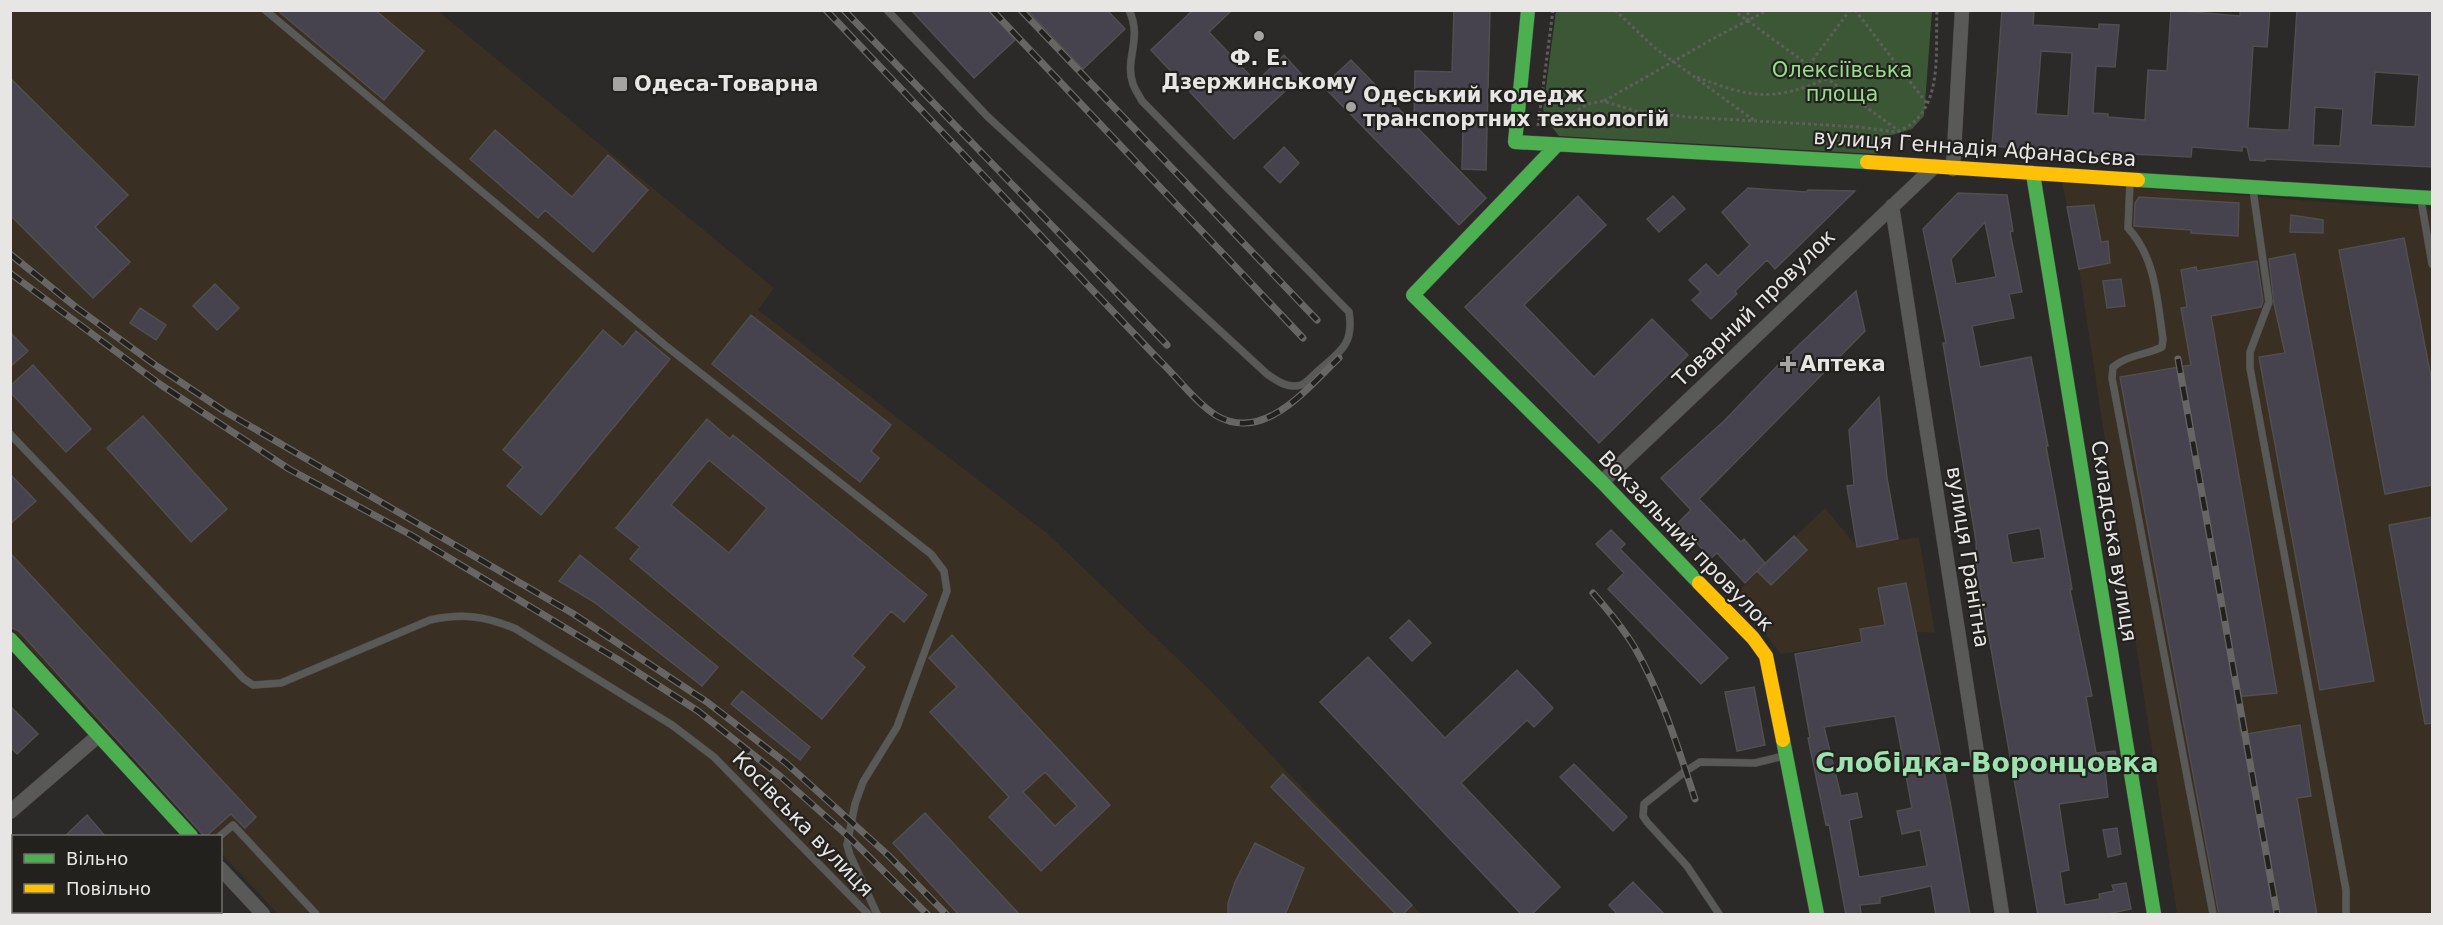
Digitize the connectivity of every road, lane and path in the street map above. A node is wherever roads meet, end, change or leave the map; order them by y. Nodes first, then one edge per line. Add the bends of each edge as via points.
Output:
1 (265, 10) edge
2 (887, 10) edge
3 (1129, 10) edge
4 (1528, 10) edge
5 (1553, 10) edge
6 (1615, 10) edge
7 (1734, 10) edge
8 (1748, 10) edge
9 (1768, 10) edge
10 (1852, 10) edge
11 (1937, 10) edge
12 (1962, 10) edge
13 (1748, 21) junction
14 (1673, 61) junction
15 (1809, 64) junction
16 (1693, 75) junction
17 (1828, 78) junction
18 (1603, 101) junction
19 (1928, 105) junction
20 (1756, 121) junction
21 (1547, 128) dead end
22 (1900, 130) junction
23 (1515, 142) junction
24 (1557, 145) junction
25 (1935, 165) junction
26 (1953, 169) junction
27 (2033, 174) junction
28 (2130, 180) junction
29 (2252, 187) junction
30 (2427, 197) edge
31 (1892, 206) junction
32 (2433, 264) edge
33 (10, 434) edge
34 (1602, 482) junction
35 (10, 639) edge
36 (98, 736) junction
37 (1786, 755) junction
38 (10, 812) edge
39 (189, 835) edge
40 (222, 835) edge
41 (222, 870) edge
42 (263, 915) edge
43 (316, 915) edge
44 (868, 915) edge
45 (877, 915) edge
46 (1719, 915) edge
47 (1817, 915) edge
48 (2002, 915) edge
49 (2154, 915) edge
50 (2213, 915) edge
51 (2346, 915) edge

1 - 45 lane via 666,346 931,554 944,571 947,591 897,727 863,782 855,804 848,845
2 - 3 lane via 987,116 1267,374 1289,386 1302,385 1345,347 1352,327 1349,312 1142,101 1132,83 1131,58 1136,34
4 - 23 street
5 - 23 path via 1537,134
6 - 14 path
7 - 13 path
8 - 13 path
9 - 13 path
10 - 15 path
10 - 19 path
11 - 19 path via 1934,86
12 - 26 street
13 - 14 path
13 - 15 path
14 - 16 path
14 - 18 path
15 - 17 path
16 - 17 path via 1759,96 1808,87
16 - 20 path
17 - 22 path
18 - 20 path via 1636,111
18 - 21 path via 1588,104
19 - 22 path
20 - 22 path
22 - 25 path via 1927,152
23 - 24 street, вулиця Геннадія Афанасьєва
24 - 25 street, вулиця Геннадія Афанасьєва
24 - 34 street, Вокзальний провулок via 1413,295
25 - 26 street, вулиця Геннадія Афанасьєва
25 - 31 street, Товарний провулок
26 - 27 street, вулиця Геннадія Афанасьєва
27 - 28 street, вулиця Геннадія Афанасьєва
27 - 49 street, Складська вулиця
28 - 29 street, вулиця Геннадія Афанасьєва
28 - 50 lane via 2128,228 2150,262 2163,339 2162,347 2113,366 2112,378
29 - 30 street, вулиця Геннадія Афанасьєва
29 - 51 lane via 2269,302 2250,352 2250,368 2346,890
30 - 32 lane
31 - 34 street, Товарний провулок
31 - 48 street, вулиця Гранітна
33 - 44 lane, Косівська вулиця via 244,679 254,684 281,683 450,615 496,620 672,725 714,757
34 - 37 street, Вокзальний провулок via 1766,656
35 - 36 street
36 - 38 street
36 - 39 street
37 - 46 lane via 1755,763 1700,762 1644,804 1647,822 1687,866
37 - 47 street, Вокзальний провулок
40 - 43 lane via 233,825
41 - 42 street

